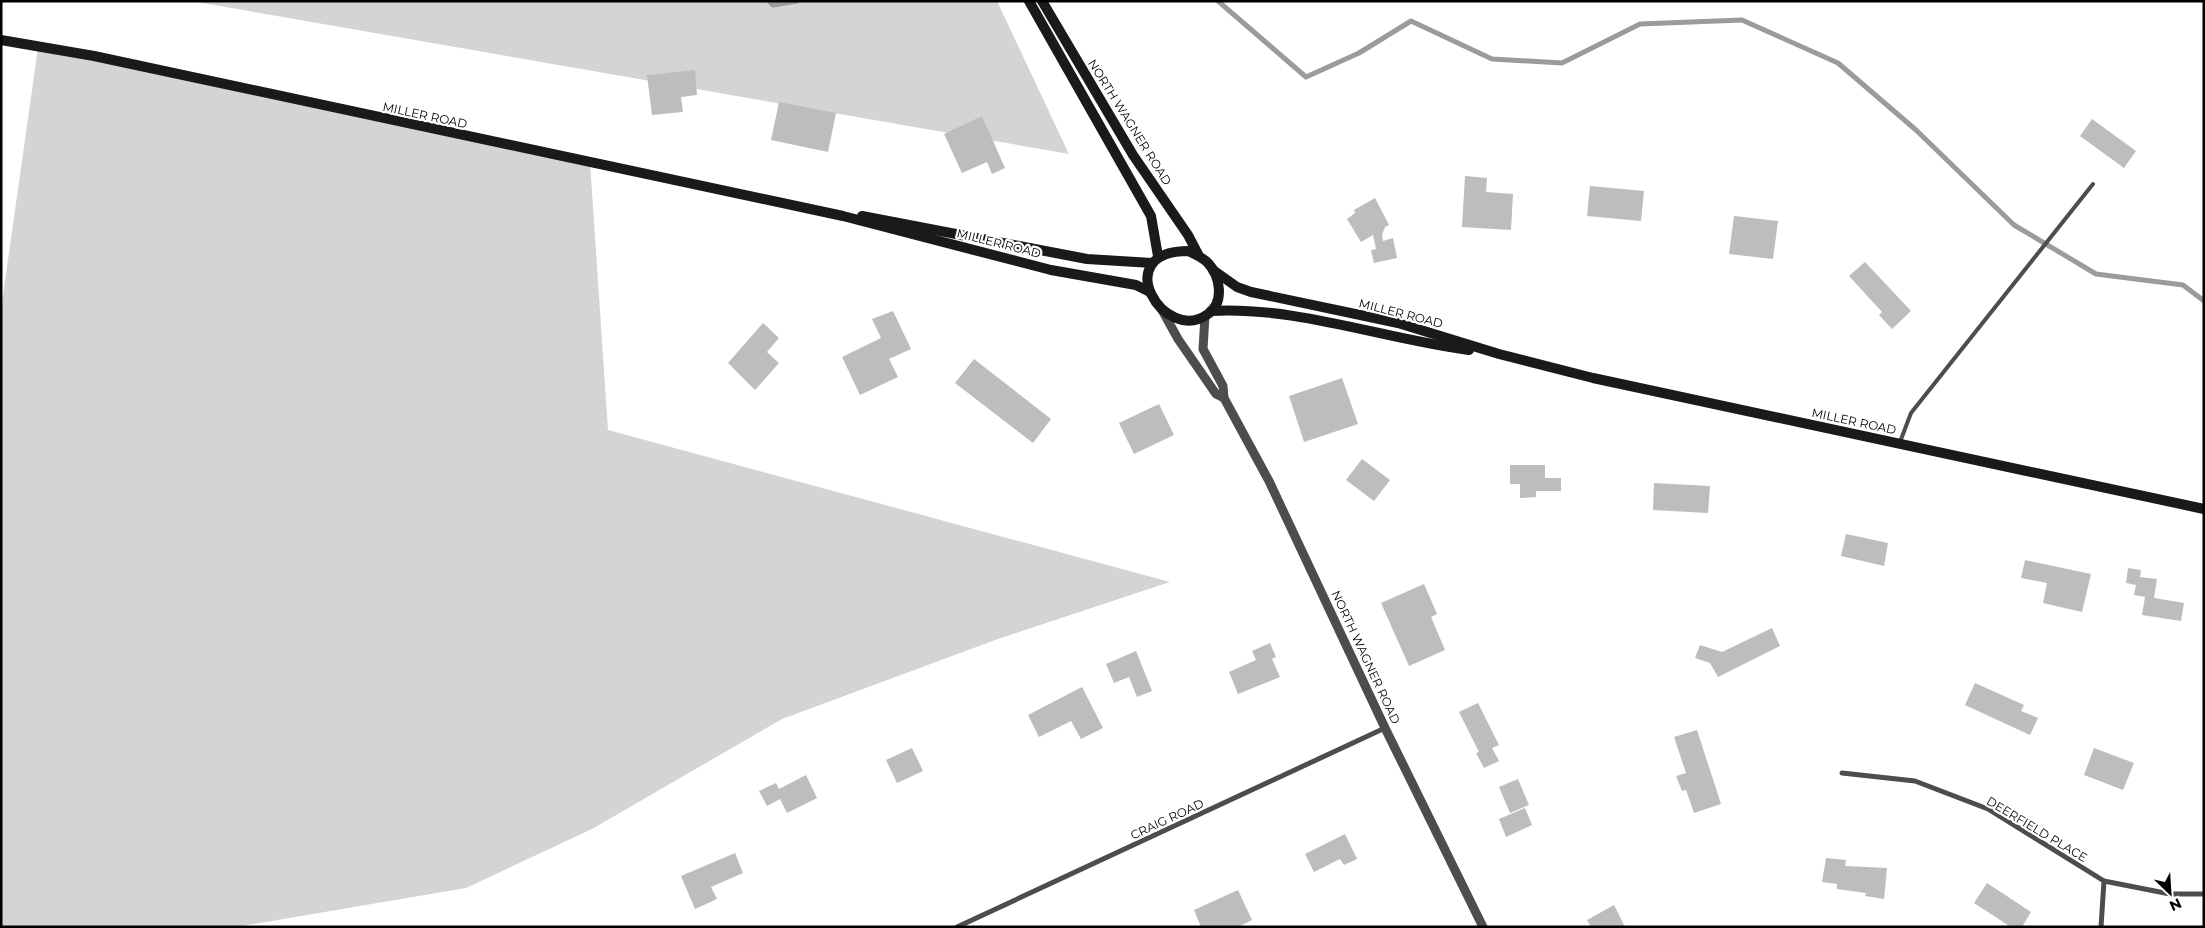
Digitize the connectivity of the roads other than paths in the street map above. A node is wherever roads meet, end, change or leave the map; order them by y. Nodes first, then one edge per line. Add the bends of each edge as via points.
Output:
1 (1029, 1) edge
2 (1042, 1) edge
3 (1, 40) edge
4 (2093, 184) dead end
5 (843, 216) junction
6 (1198, 256) junction
7 (1155, 260) junction
8 (1213, 270) junction
9 (1150, 292) junction
10 (1162, 310) junction
11 (1208, 313) junction
12 (1499, 354) junction
13 (1224, 398) junction
14 (1899, 444) junction
15 (2204, 509) edge
16 (1385, 728) junction
17 (1842, 773) dead end
18 (2104, 881) junction
19 (2204, 894) edge
20 (957, 927) edge
21 (1483, 927) edge
22 (2101, 927) edge

1 - 7 main road, NORTH WAGNER ROAD via 1151,216
2 - 6 main road, NORTH WAGNER ROAD via 1133,155 1188,235
3 - 5 main road, MILLER ROAD via 103,58
4 - 14 lane via 1911,413
5 - 7 main road, MILLER ROAD via 869,216 1087,259
5 - 9 main road, MILLER ROAD via 1051,270 1136,285
6 - 7 main road via 1178,251
6 - 8 main road
7 - 9 main road via 1148,274
8 - 11 main road via 1219,297
8 - 12 main road, MILLER ROAD via 1237,287 1251,292 1398,323
9 - 10 main road
10 - 11 main road via 1173,318 1184,320 1194,320
10 - 13 street, NORTH WAGNER ROAD via 1216,394
11 - 12 main road, MILLER ROAD via 1231,310 1276,313
11 - 13 street, NORTH WAGNER ROAD via 1203,349 1223,386
12 - 14 main road, MILLER ROAD via 1593,378
13 - 16 street, NORTH WAGNER ROAD via 1269,481
14 - 15 main road, MILLER ROAD
16 - 20 street, CRAIG ROAD
16 - 21 street, NORTH WAGNER ROAD
17 - 18 street, DEERFIELD PLACE via 1915,780 1988,809
18 - 19 street via 2170,894
18 - 22 street

